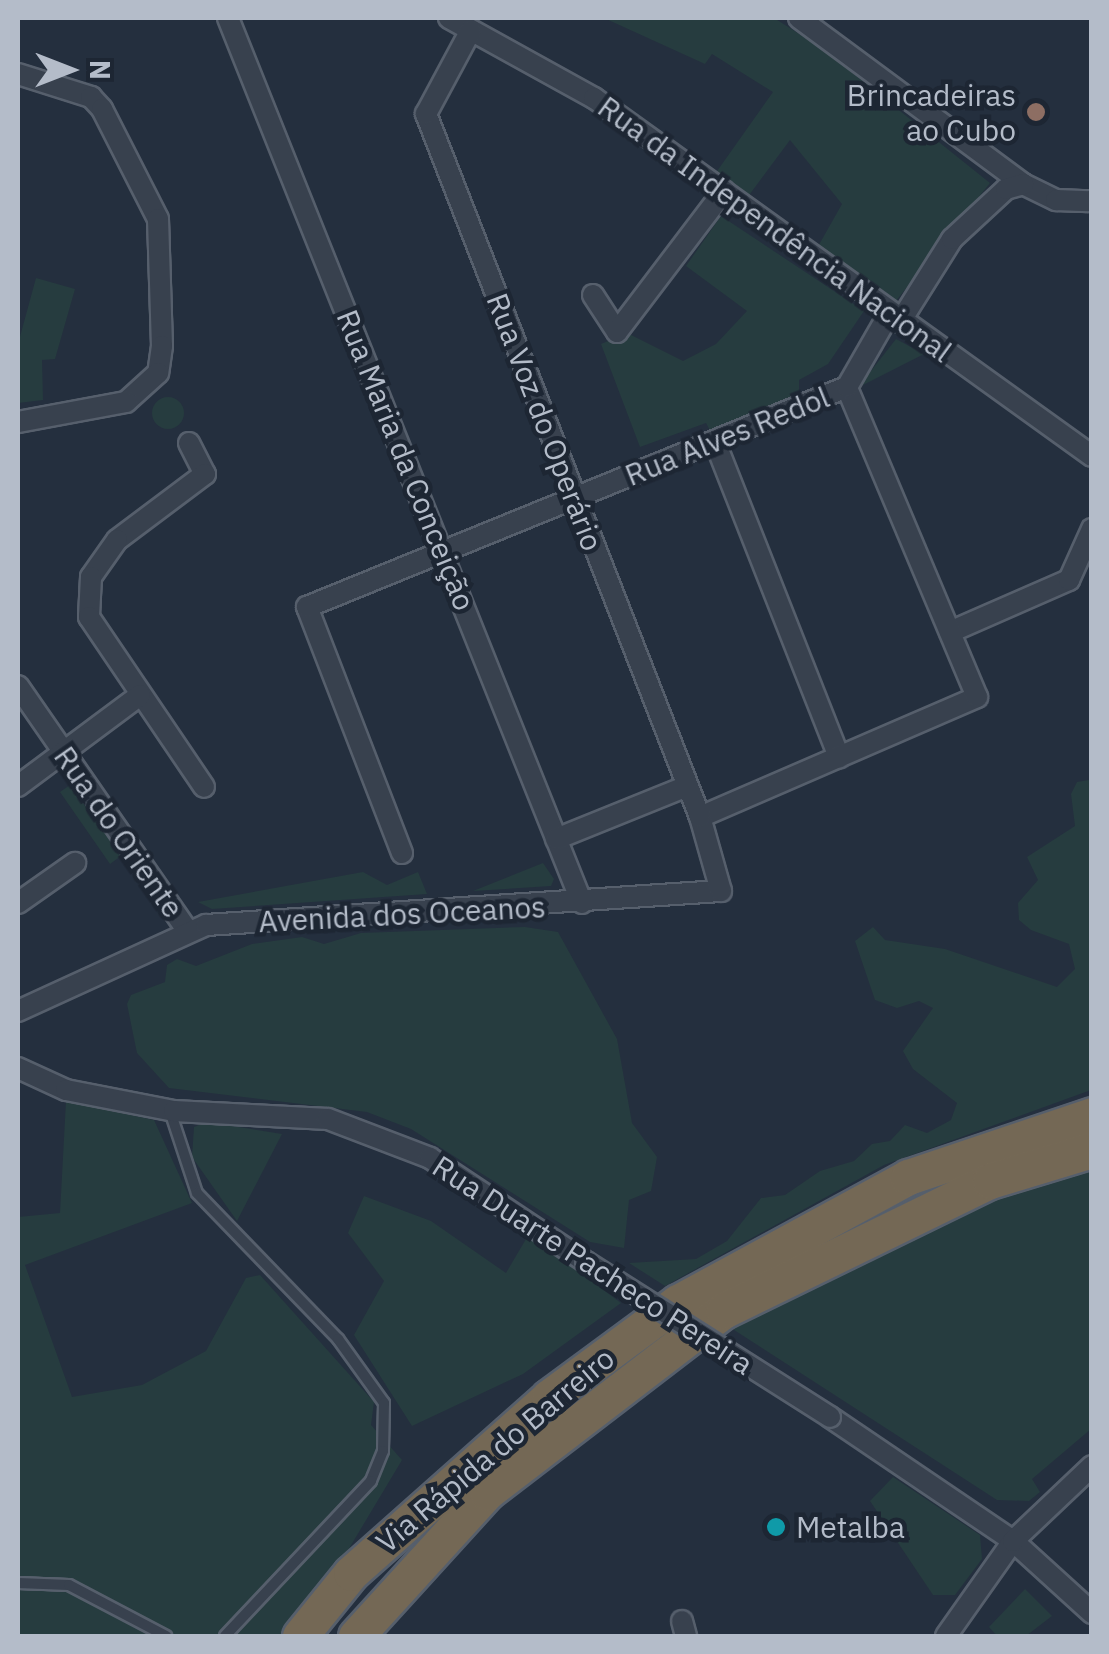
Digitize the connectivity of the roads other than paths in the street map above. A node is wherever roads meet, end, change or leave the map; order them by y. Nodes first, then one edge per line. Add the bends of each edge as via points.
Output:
1 (228, 18) edge
2 (448, 18) edge
3 (799, 18) edge
4 (471, 30) junction
5 (18, 74) edge
6 (1023, 184) junction
7 (724, 191) junction
8 (1092, 201) edge
9 (593, 296) dead end
10 (894, 318) junction
11 (846, 388) junction
12 (18, 422) edge
13 (715, 442) junction
14 (189, 443) dead end
15 (1092, 456) edge
16 (574, 500) junction
17 (1092, 528) edge
18 (444, 553) junction
19 (950, 632) junction
20 (18, 686) edge
21 (140, 695) junction
22 (64, 752) junction
23 (839, 757) junction
24 (18, 786) edge
25 (687, 786) junction
26 (204, 787) dead end
27 (700, 817) junction
28 (556, 839) junction
29 (402, 854) dead end
30 (75, 863) dead end
31 (18, 903) edge
32 (582, 903) junction
33 (186, 929) junction
34 (20, 1014) edge
35 (18, 1057) edge
36 (26, 1072) edge
37 (170, 1110) junction
38 (1092, 1115) edge
39 (1092, 1150) edge
40 (1092, 1466) edge
41 (1013, 1541) junction
42 (18, 1583) edge
43 (1092, 1613) edge
44 (166, 1636) edge
45 (225, 1636) edge
46 (300, 1636) edge
47 (356, 1636) edge
48 (946, 1636) edge

1 - 18 street, Rua Maria da Conceição
2 - 4 street, Rua da Independência Nacional
3 - 6 street
4 - 7 street, Rua da Independência Nacional via 594,98
4 - 16 street, Rua Voz do Operário via 426,114
5 - 12 street via 90,97 102,108 158,219 162,346 158,373 126,402
6 - 8 street via 1056,200
6 - 10 street, Rua Alves Redol via 1006,189 952,239
7 - 9 street via 616,332
7 - 10 street, Rua da Independência Nacional
10 - 11 street, Rua Alves Redol
10 - 15 street, Rua da Independência Nacional
11 - 13 street, Rua Alves Redol
11 - 19 street
13 - 16 street, Rua Alves Redol
13 - 23 street
14 - 21 street via 205,474 117,540 90,576 89,617
16 - 18 street, Rua Alves Redol
16 - 25 street, Rua Voz do Operário
17 - 19 street via 1069,580
18 - 28 street, Rua Maria da Conceição
18 - 29 street, Rua Alves Redol via 307,607
19 - 23 street via 977,697
20 - 22 street, Rua do Oriente
21 - 22 street
21 - 26 street
22 - 24 street
22 - 33 street, Rua do Oriente
23 - 27 street
25 - 27 street, Rua Voz do Operário
25 - 28 street
27 - 32 street, Avenida dos Oceanos via 721,891
28 - 32 street, Rua Maria da Conceição
30 - 31 street
32 - 33 street, Avenida dos Oceanos
33 - 34 street, Avenida dos Oceanos
35 - 36 street
36 - 37 street, Rua Duarte Pacheco Pereira via 66,1090
37 - 41 street, Rua Duarte Pacheco Pereira, bridge via 328,1119 430,1158
37 - 45 lane via 198,1193 338,1339 384,1403 383,1451 371,1481
38 - 46 highway, Via Rápida do Barreiro via 908,1177 678,1302 535,1410 351,1573
39 - 47 highway, Via Rápida do Barreiro via 990,1181 723,1311 487,1492
40 - 41 street
41 - 43 street, Rua Duarte Pacheco Pereira
41 - 48 street
42 - 44 lane via 69,1585

